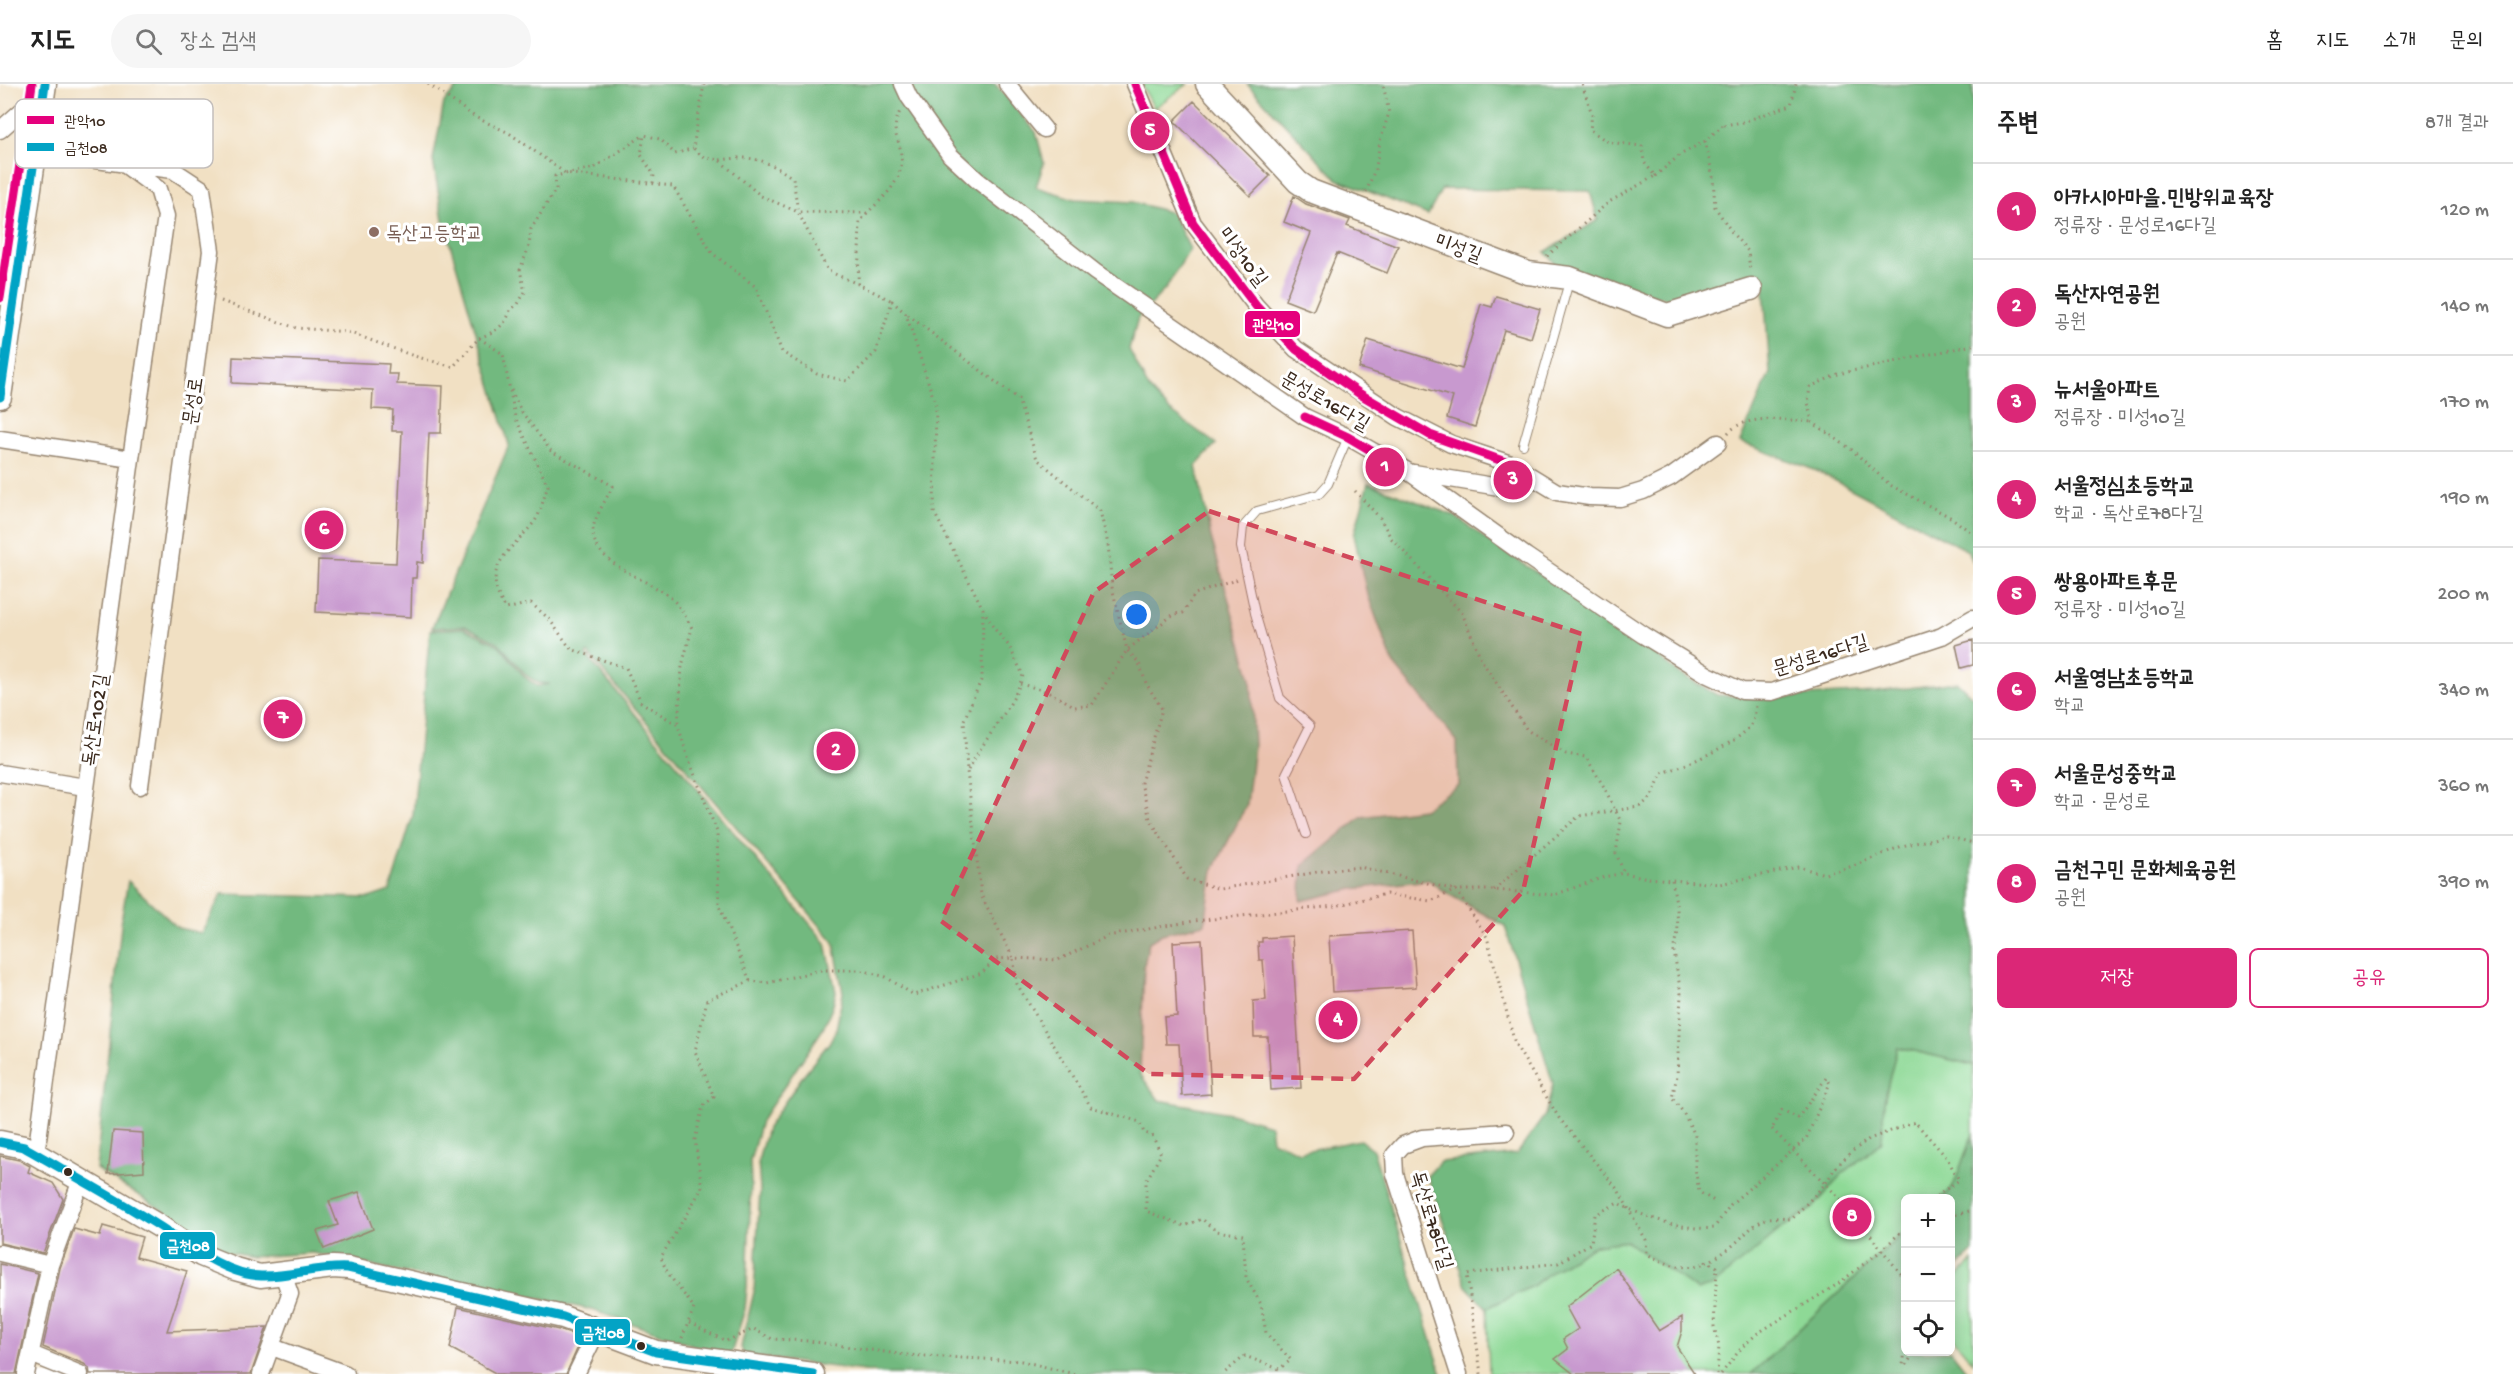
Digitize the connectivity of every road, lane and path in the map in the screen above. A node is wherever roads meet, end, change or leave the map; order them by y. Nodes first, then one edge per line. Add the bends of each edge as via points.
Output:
1 (428, 84) edge
2 (704, 84) edge
3 (903, 84) edge
4 (1007, 84) edge
5 (1136, 84) edge
6 (1207, 84) edge
7 (1383, 84) edge
8 (1582, 84) edge
9 (1796, 84) edge
10 (912, 101) junction
11 (15, 115) edge
12 (1044, 129) dead end
13 (0, 130) edge
14 (644, 135) junction
15 (1705, 141) junction
16 (693, 148) junction
17 (719, 160) junction
18 (23, 168) edge
19 (33, 168) edge
20 (129, 168) edge
21 (157, 168) edge
22 (565, 173) junction
23 (1655, 176) junction
24 (653, 183) junction
25 (1359, 210) junction
26 (798, 212) junction
27 (867, 213) junction
28 (1528, 273) junction
29 (1570, 278) junction
30 (858, 284) junction
31 (1751, 289) joint
32 (0, 298) edge
33 (206, 301) junction
34 (892, 301) junction
35 (906, 314) junction
36 (479, 338) junction
37 (1973, 345) edge
38 (509, 386) junction
39 (0, 397) edge
40 (1812, 422) junction
41 (1348, 437) junction
42 (0, 439) edge
43 (1718, 443) joint
44 (1523, 445) dead end
45 (130, 459) junction
46 (1511, 464) junction
47 (1409, 472) junction
48 (1354, 491) dead end
49 (1973, 534) edge
50 (1247, 576) junction
51 (983, 609) junction
52 (1973, 618) edge
53 (1127, 650) junction
54 (1020, 684) junction
55 (1757, 704) dead end
56 (678, 725) junction
57 (967, 771) junction
58 (0, 773) edge
59 (85, 786) junction
60 (140, 786) dead end
61 (1615, 810) junction
62 (1306, 834) dead end
63 (1973, 843) edge
64 (1624, 873) junction
65 (1672, 880) junction
66 (1456, 890) junction
67 (1494, 890) junction
68 (1013, 958) junction
69 (750, 981) junction
70 (1506, 1132) dead end
71 (0, 1142) edge
72 (36, 1154) junction
73 (81, 1180) junction
74 (1826, 1183) junction
75 (1940, 1194) edge
76 (1714, 1201) dead end
77 (1629, 1210) junction
78 (1973, 1210) edge
79 (1955, 1215) edge
80 (1901, 1231) edge
81 (1882, 1250) junction
82 (0, 1253) edge
83 (1705, 1261) junction
84 (50, 1265) junction
85 (283, 1274) junction
86 (1901, 1275) edge
87 (689, 1323) junction
88 (598, 1329) junction
89 (272, 1347) junction
90 (30, 1354) junction
91 (674, 1355) junction
92 (1904, 1356) edge
93 (1912, 1356) edge
94 (727, 1369) edge
95 (575, 1372) edge
96 (26, 1374) edge
97 (80, 1374) edge
98 (261, 1374) edge
99 (346, 1374) edge
100 (813, 1374) edge
101 (1074, 1374) edge
102 (1223, 1374) edge
103 (1459, 1374) edge
104 (1481, 1374) edge
105 (1719, 1374) edge

1 - 22 path via 475,117 509,133
2 - 16 path
3 - 10 street, 문성로16다길
4 - 12 street
5 - 46 street, 미성10길 via 1193,223 1256,306 1296,349 1360,394 1430,435
6 - 25 street, 미성길 via 1298,182
7 - 25 path via 1389,114 1376,167
8 - 23 path via 1593,114 1590,130 1608,142 1642,146 1644,162
9 - 15 path via 1791,105 1723,125
10 - 27 path via 899,112 894,134 902,156 898,178
10 - 41 street, 문성로16다길 via 950,155 1095,272 1305,417
11 - 13 street
14 - 16 path via 660,139 675,154
14 - 22 path via 594,168
14 - 24 path via 641,155 654,175
15 - 23 path
15 - 31 path via 1715,207 1748,251
16 - 17 path via 706,158
17 - 26 path via 761,196
17 - 26 path via 744,156 773,164 793,178
18 - 32 street
19 - 39 street
20 - 45 street, 독산로102길 via 158,189 166,216
21 - 33 street, 문성로 via 173,170 202,189 211,251
22 - 24 path
22 - 36 path via 555,176 556,189 531,230 520,270 525,292 501,326
23 - 28 path via 1609,202
24 - 34 path via 673,186 712,253 756,287 782,352 818,374 847,381 876,352
25 - 28 street, 미성길
26 - 27 path
26 - 30 path via 828,271
27 - 30 path via 860,222
28 - 29 street, 미성길
29 - 31 street, 미성길 via 1667,315
29 - 44 lane
30 - 34 path
33 - 36 path via 225,301 296,328 348,332 453,367
33 - 60 street, 문성로
34 - 35 path
35 - 51 path via 936,406 933,512
35 - 53 path via 1018,399 1037,459 1100,511
36 - 38 path via 503,354
37 - 40 path via 1838,374 1810,387
38 - 56 path via 521,411 551,451 613,486 593,527 595,544 603,556 669,596 692,628 682,666
38 - 56 path via 515,417 548,486 536,519 502,555 495,579 499,598 506,609 531,603 549,619 571,649 626,668 641,702
40 - 43 path via 1736,424
40 - 49 path via 1852,450 1890,485 1952,518
41 - 47 street, 문성로16다길
41 - 50 lane via 1328,484 1319,494 1257,511 1243,527 1241,547
42 - 45 street
43 - 46 street, 미성10길 via 1671,477 1620,498 1557,492
45 - 59 street, 독산로102길
46 - 47 street via 1499,487
47 - 52 street, 문성로16다길 via 1606,611 1708,675 1742,691 1772,692 1844,670 1942,636
48 - 61 path via 1380,518 1391,538 1462,613 1482,661 1527,730 1566,754 1586,757
50 - 53 path via 1195,594 1183,613 1174,614
50 - 62 lane via 1280,698 1310,726 1286,774
51 - 54 path via 1010,646 1023,675
51 - 57 path via 982,678 964,720
53 - 54 path via 1092,705 1075,707 1038,688
53 - 66 path via 1138,663 1161,709 1141,783 1150,819 1187,879 1220,889 1360,867
54 - 57 path
55 - 61 path via 1752,725 1688,765 1662,773 1652,798 1639,807
56 - 69 path via 717,832 719,906
57 - 68 path via 981,895
58 - 59 street
59 - 72 street, 독산로102길
61 - 64 path via 1621,822 1616,853
61 - 67 path via 1579,816
63 - 65 path via 1946,836 1902,846 1825,874 1798,867 1720,884
64 - 65 path
64 - 67 path via 1554,895
65 - 76 path via 1678,932 1674,952 1681,994 1677,1076 1672,1098 1695,1135 1699,1192
66 - 67 path
66 - 68 path via 1431,901 1386,894 1335,906 1194,921 1108,936 1058,960
66 - 77 path via 1486,937 1515,1044 1559,1118 1618,1190
68 - 69 path via 996,959 982,973 914,995 886,977 861,970 821,970 767,983
68 - 102 path via 1017,984 1091,1107 1140,1122 1144,1133 1152,1135 1161,1154 1146,1181 1146,1211 1185,1226 1202,1219 1216,1231 1243,1235 1246,1278 1261,1304 1266,1333 1291,1360 1279,1369 1245,1356
69 - 87 path via 707,1000 695,1051 714,1097 703,1106 695,1140 702,1188 661,1257 666,1273 693,1308
70 - 103 street, 독산로78다길 via 1422,1138 1403,1145 1394,1155 1395,1174
71 - 72 street
72 - 73 street
73 - 84 street
73 - 85 street via 201,1255 260,1276
74 - 75 path via 1836,1168 1869,1139 1915,1122 1947,1158 1959,1180
74 - 77 path, bridge via 1802,1160 1772,1129 1782,1110 1798,1118 1826,1078 1830,1083 1806,1139 1731,1204 1714,1228 1699,1230
74 - 81 path
74 - 83 path via 1792,1219 1770,1218 1748,1228 1732,1246
77 - 83 path via 1646,1240 1647,1254 1665,1264 1688,1269
77 - 104 path via 1618,1203 1595,1215 1591,1244 1558,1263 1467,1274
78 - 79 path
80 - 81 path
81 - 86 path
81 - 105 path via 1838,1284 1758,1333
82 - 84 street
83 - 105 path via 1717,1268 1714,1327
84 - 90 street
85 - 88 street via 348,1268 512,1304
85 - 89 street via 290,1294
87 - 91 path
87 - 101 path via 726,1341 754,1329 772,1339 905,1355 1022,1361
88 - 91 street via 629,1343
88 - 95 street
89 - 98 street
89 - 99 street
90 - 96 street
90 - 97 street
91 - 94 street
92 - 93 path via 1906,1366
94 - 100 street

